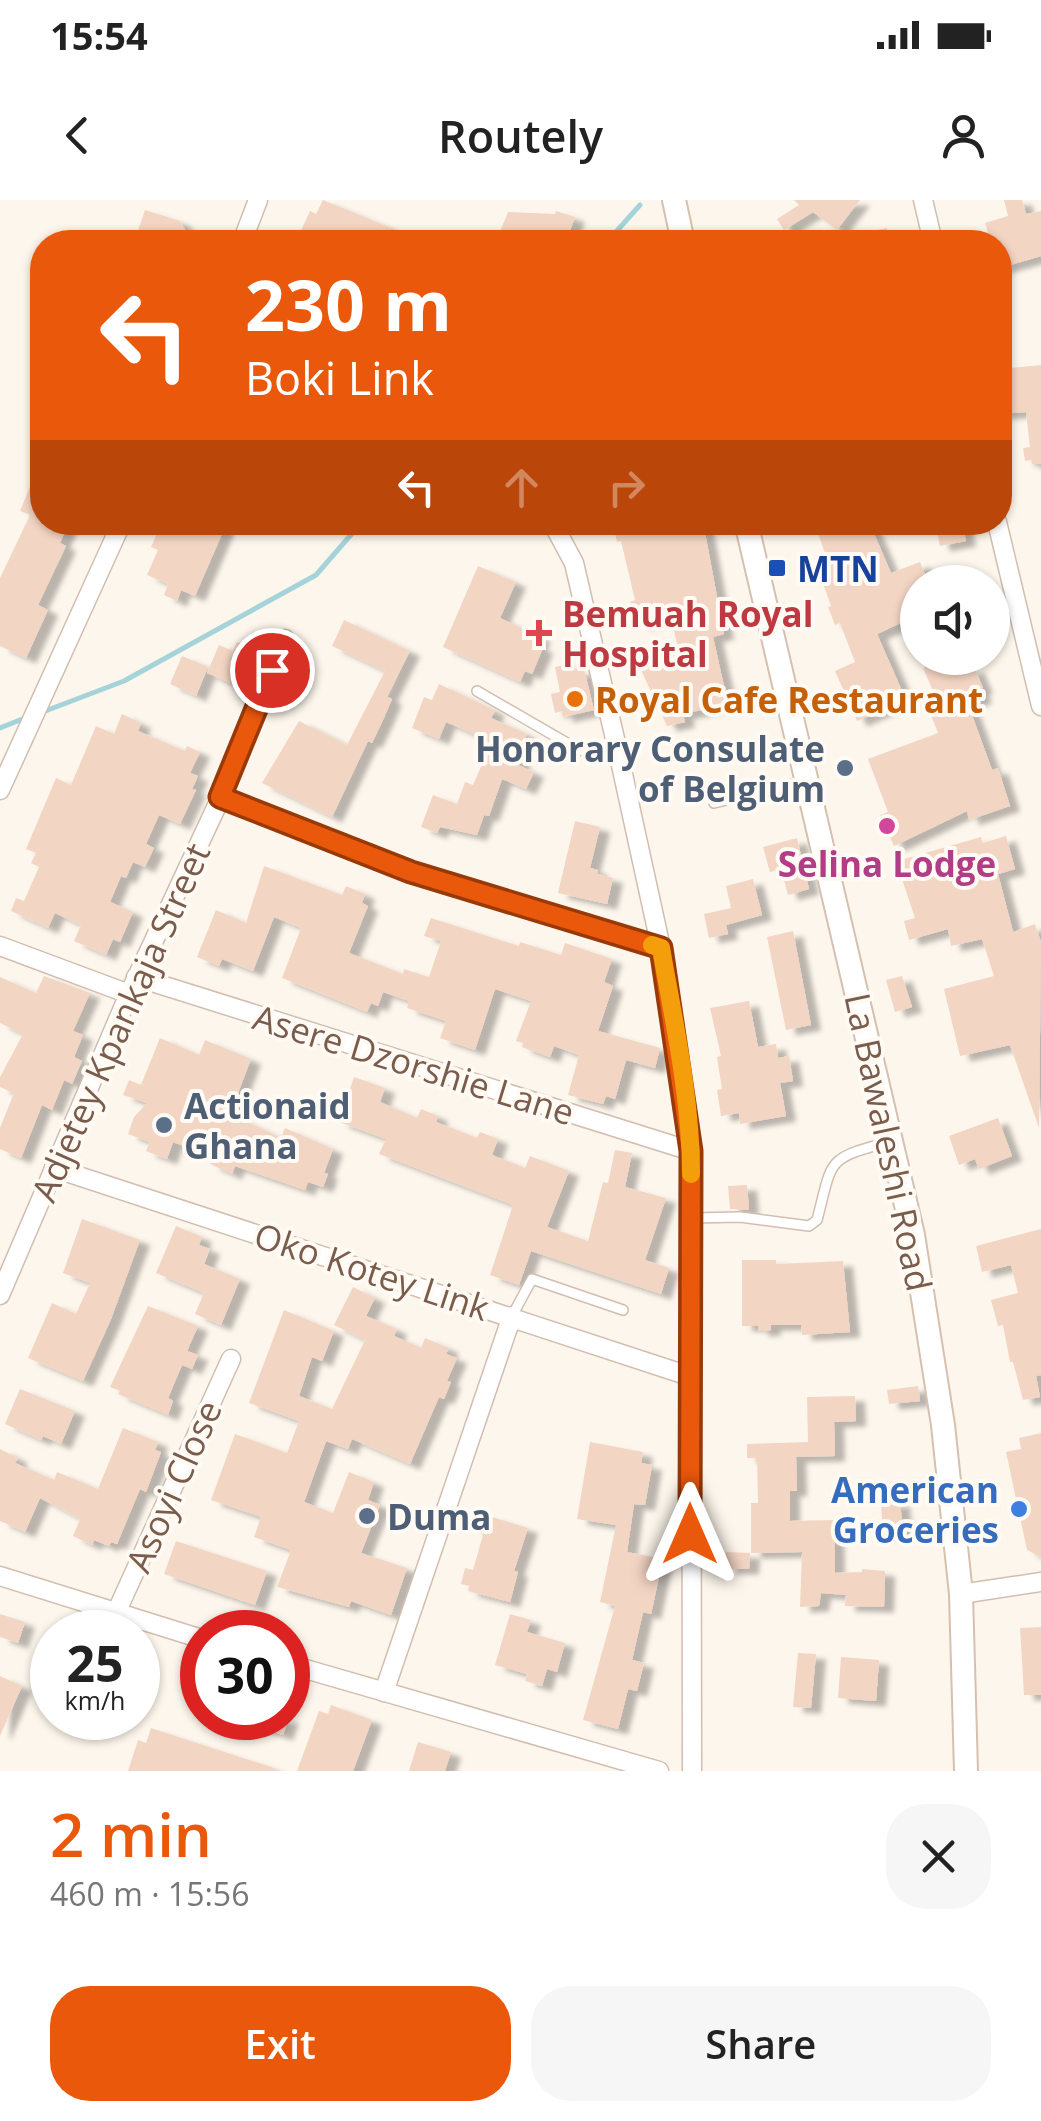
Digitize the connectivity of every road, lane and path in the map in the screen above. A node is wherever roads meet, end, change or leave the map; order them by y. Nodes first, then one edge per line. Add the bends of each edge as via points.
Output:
1 (258, 200) edge
2 (674, 200) edge
3 (923, 200) edge
4 (247, 230) edge
5 (681, 230) edge
6 (930, 230) edge
7 (116, 535) edge
8 (559, 535) edge
9 (749, 535) edge
10 (1000, 535) edge
11 (285, 639) dead end
12 (1036, 671) edge
13 (477, 692) dead end
14 (1041, 706) edge
15 (620, 756) junction
16 (807, 780) junction
17 (0, 790) edge
18 (220, 797) junction
19 (714, 803) dead end
20 (0, 946) edge
21 (661, 948) junction
22 (132, 986) junction
23 (894, 1141) junction
24 (691, 1151) junction
25 (54, 1168) junction
26 (692, 1218) junction
27 (0, 1295) edge
28 (623, 1310) dead end
29 (512, 1316) junction
30 (231, 1359) dead end
31 (689, 1376) junction
32 (0, 1576) edge
33 (1041, 1582) edge
34 (961, 1594) junction
35 (107, 1610) edge
36 (117, 1610) edge
37 (310, 1670) edge
38 (384, 1692) junction
39 (658, 1771) edge
40 (692, 1771) edge
41 (966, 1771) edge

1 - 4 street
2 - 5 main road
3 - 6 street
7 - 17 street
8 - 15 street via 574,564
9 - 16 main road, La Bawaleshi Road
10 - 12 street
11 - 18 street, Adjetey Kpankaja Street
12 - 14 street
13 - 15 lane via 579,750
15 - 21 street
16 - 19 lane
16 - 23 main road, La Bawaleshi Road
18 - 21 street via 411,872
18 - 22 street, Adjetey Kpankaja Street
20 - 22 street, Asere Dzorshie Lane
21 - 24 street
22 - 24 street, Asere Dzorshie Lane
22 - 25 street, Adjetey Kpankaja Street
23 - 26 lane via 834,1163 817,1220 809,1226
23 - 34 main road, La Bawaleshi Road via 943,1425
24 - 26 street
25 - 27 street, Adjetey Kpankaja Street
25 - 29 street, Oko Kotey Link
26 - 31 street
28 - 29 lane via 532,1280
29 - 31 street, Oko Kotey Link
29 - 38 street
30 - 36 street, Asoyi Close
31 - 40 street
32 - 35 street
33 - 34 street
34 - 41 main road, La Bawaleshi Road
37 - 38 street
38 - 39 street

